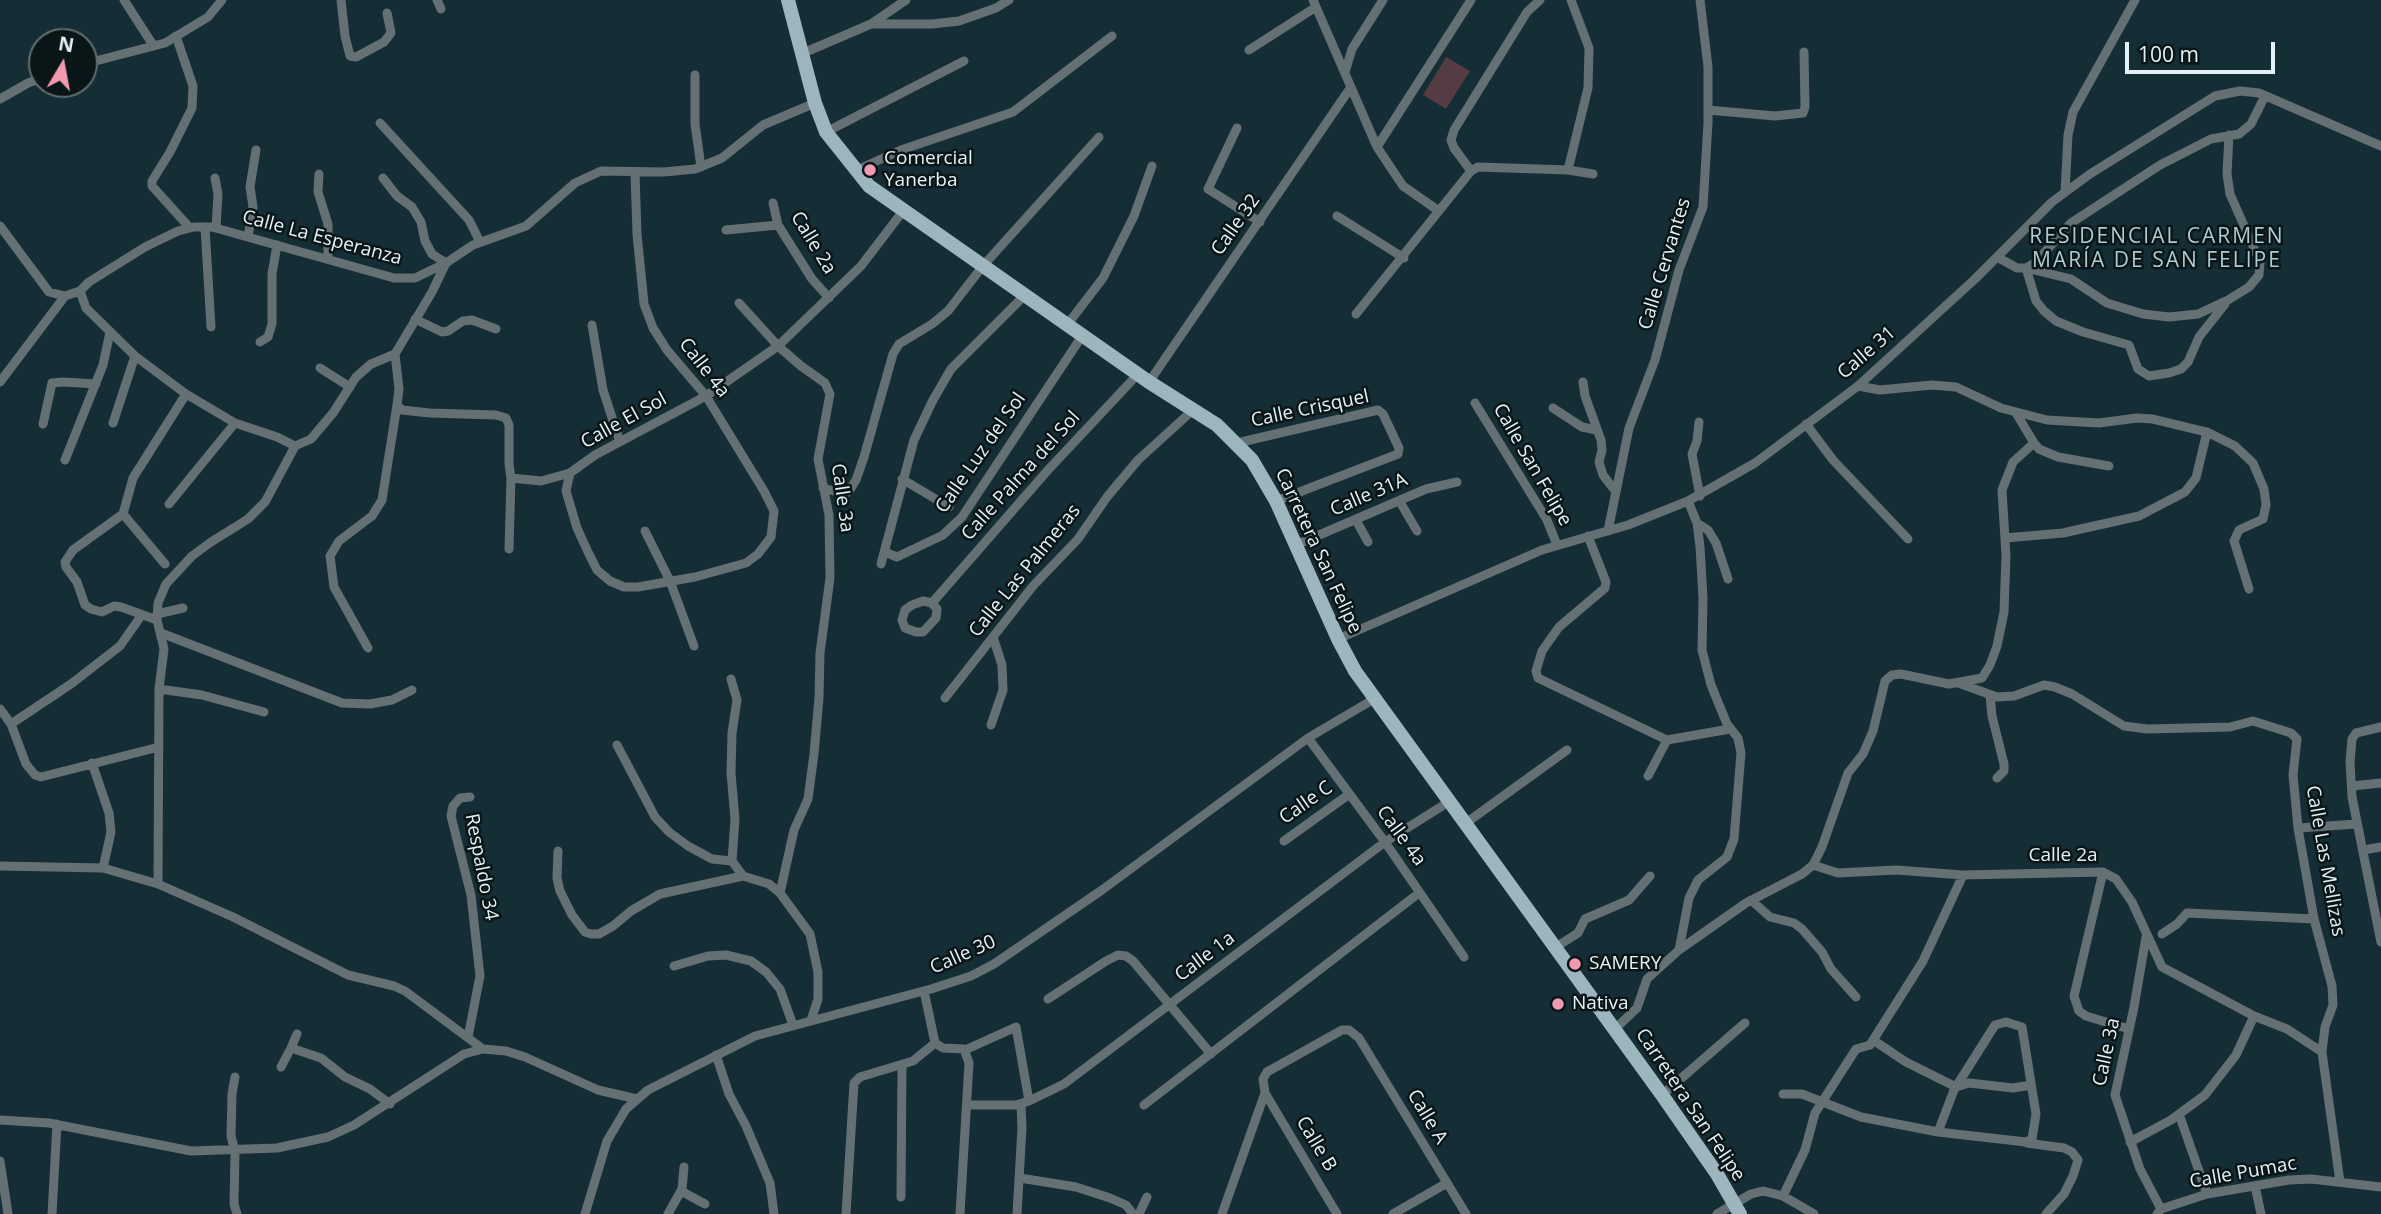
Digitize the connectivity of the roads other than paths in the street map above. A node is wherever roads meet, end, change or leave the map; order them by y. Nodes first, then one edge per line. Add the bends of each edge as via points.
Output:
1 (124, 0) edge
2 (222, 0) edge
3 (341, 0) edge
4 (788, 0) edge
5 (906, 0) edge
6 (1009, 0) edge
7 (1383, 0) edge
8 (1471, 0) edge
9 (1541, 0) edge
10 (1571, 0) edge
11 (1700, 0) edge
12 (2135, 0) edge
13 (1314, 4) edge
14 (387, 13) dead end
15 (871, 24) junction
16 (176, 36) junction
17 (1112, 36) dead end
18 (153, 46) junction
19 (1249, 50) dead end
20 (1804, 52) dead end
21 (801, 54) junction
22 (98, 60) edge
23 (964, 61) dead end
24 (1345, 72) junction
25 (695, 75) dead end
26 (28, 83) edge
27 (1351, 87) junction
28 (2265, 96) junction
29 (0, 99) edge
30 (815, 103) junction
31 (1708, 110) junction
32 (380, 123) dead end
33 (1237, 128) dead end
34 (826, 132) junction
35 (2229, 135) junction
36 (1100, 136) dead end
37 (2381, 146) edge
38 (1377, 147) junction
39 (256, 150) dead end
40 (1152, 166) dead end
41 (701, 167) junction
42 (857, 170) junction
43 (1568, 170) junction
44 (1471, 171) junction
45 (635, 173) junction
46 (319, 174) dead end
47 (1593, 174) dead end
48 (215, 178) dead end
49 (383, 178) dead end
50 (2065, 192) junction
51 (773, 204) dead end
52 (903, 211) junction
53 (1439, 211) junction
54 (1337, 216) dead end
55 (1260, 222) junction
56 (778, 225) junction
57 (0, 226) edge
58 (205, 227) junction
59 (190, 228) junction
60 (216, 228) junction
61 (726, 230) dead end
62 (248, 237) junction
63 (480, 242) junction
64 (277, 245) junction
65 (1997, 257) junction
66 (1404, 258) junction
67 (328, 259) junction
68 (446, 263) junction
69 (982, 267) junction
70 (2026, 268) junction
71 (80, 290) junction
72 (65, 296) junction
73 (1024, 296) junction
74 (829, 298) junction
75 (2228, 300) junction
76 (739, 303) dead end
77 (1356, 314) dead end
78 (415, 319) junction
79 (592, 325) dead end
80 (1067, 325) junction
81 (211, 327) dead end
82 (496, 329) dead end
83 (110, 332) junction
84 (1082, 336) junction
85 (260, 342) dead end
86 (778, 346) junction
87 (395, 354) junction
88 (135, 356) junction
89 (320, 368) dead end
90 (1144, 378) junction
91 (0, 382) edge
92 (1583, 382) dead end
93 (96, 384) junction
94 (1858, 386) junction
95 (350, 387) junction
96 (186, 394) junction
97 (706, 396) junction
98 (1475, 403) dead end
99 (397, 405) junction
100 (1553, 408) dead end
101 (1194, 410) junction
102 (2016, 413) junction
103 (113, 422) dead end
104 (1699, 422) dead end
105 (235, 423) junction
106 (43, 424) dead end
107 (1806, 424) junction
108 (1597, 430) junction
109 (2207, 432) junction
110 (620, 442) junction
111 (1237, 443) junction
112 (2034, 443) junction
113 (296, 446) junction
114 (65, 460) dead end
115 (2109, 466) dead end
116 (570, 473) junction
117 (511, 478) junction
118 (902, 479) junction
119 (1457, 482) dead end
120 (823, 488) junction
121 (1616, 492) junction
122 (1700, 496) junction
123 (1276, 501) junction
124 (1400, 502) junction
125 (1688, 502) junction
126 (169, 505) dead end
127 (949, 508) dead end
128 (123, 514) junction
129 (1356, 520) junction
130 (1697, 523) junction
131 (645, 531) dead end
132 (1417, 531) dead end
133 (1608, 531) junction
134 (1588, 536) junction
135 (2005, 538) junction
136 (1908, 539) dead end
137 (1368, 542) dead end
138 (1296, 545) junction
139 (1557, 545) junction
140 (509, 549) dead end
141 (884, 552) junction
142 (165, 564) dead end
143 (881, 564) dead end
144 (1728, 579) dead end
145 (670, 582) junction
146 (2249, 589) dead end
147 (932, 603) dead end
148 (183, 608) dead end
149 (141, 616) junction
150 (157, 617) junction
151 (160, 633) junction
152 (993, 638) junction
153 (1338, 639) junction
154 (694, 646) dead end
155 (368, 648) dead end
156 (731, 679) dead end
157 (1958, 683) junction
158 (159, 689) junction
159 (412, 690) dead end
160 (1990, 695) junction
161 (945, 698) dead end
162 (1374, 699) junction
163 (0, 709) edge
164 (264, 712) dead end
165 (11, 724) junction
166 (992, 725) dead end
167 (2381, 727) edge
168 (1730, 729) junction
169 (1308, 738) junction
170 (1667, 740) junction
171 (617, 745) dead end
172 (159, 747) junction
173 (1567, 750) dead end
174 (92, 763) junction
175 (1648, 776) dead end
176 (1997, 778) dead end
177 (2381, 783) edge
178 (2352, 786) junction
179 (1348, 795) junction
180 (470, 797) dead end
181 (1450, 801) junction
182 (1466, 823) junction
183 (2357, 824) junction
184 (2298, 828) junction
185 (1283, 841) dead end
186 (1385, 842) junction
187 (2381, 847) edge
188 (2363, 850) junction
189 (558, 851) dead end
190 (732, 861) junction
191 (1813, 865) junction
192 (0, 866) edge
193 (103, 868) junction
194 (2104, 872) junction
195 (1963, 875) junction
196 (743, 876) junction
197 (1650, 876) dead end
198 (158, 884) junction
199 (779, 893) junction
200 (1419, 893) junction
201 (1751, 900) junction
202 (2377, 904) edge
203 (2314, 919) junction
204 (2162, 934) dead end
205 (2146, 935) junction
206 (2381, 942) edge
207 (1556, 947) junction
208 (1679, 950) junction
209 (1464, 957) dead end
210 (674, 966) dead end
211 (924, 991) junction
212 (1856, 997) dead end
213 (1048, 999) dead end
214 (1169, 1006) junction
215 (2255, 1016) junction
216 (811, 1020) junction
217 (1745, 1023) dead end
218 (793, 1025) junction
219 (1615, 1029) junction
220 (2129, 1029) junction
221 (297, 1034) dead end
222 (468, 1037) junction
223 (1873, 1040) junction
224 (935, 1043) junction
225 (291, 1048) junction
226 (483, 1049) junction
227 (965, 1050) junction
228 (2322, 1052) junction
229 (1211, 1054) junction
230 (716, 1055) junction
231 (902, 1065) junction
232 (281, 1067) dead end
233 (235, 1077) dead end
234 (2031, 1085) junction
235 (1956, 1087) junction
236 (1265, 1093) junction
237 (1783, 1094) dead end
238 (1662, 1095) junction
239 (637, 1099) junction
240 (1822, 1101) junction
241 (1025, 1103) junction
242 (390, 1104) junction
243 (968, 1105) junction
244 (1144, 1105) dead end
245 (2179, 1114) junction
246 (0, 1120) edge
247 (57, 1124) junction
248 (1938, 1132) junction
249 (2026, 1142) junction
250 (2130, 1142) junction
251 (235, 1151) junction
252 (0, 1161) edge
253 (684, 1167) dead end
254 (1020, 1178) junction
255 (2340, 1182) junction
256 (1447, 1183) junction
257 (2255, 1186) junction
258 (2380, 1189) edge
259 (681, 1191) junction
260 (2207, 1194) junction
261 (1147, 1196) dead end
262 (1783, 1196) junction
263 (901, 1197) dead end
264 (705, 1204) dead end
265 (1737, 1209) edge
266 (2159, 1212) edge
267 (8, 1214) edge
268 (52, 1214) edge
269 (237, 1214) edge
270 (585, 1214) edge
271 (668, 1214) edge
272 (774, 1214) edge
273 (846, 1214) edge
274 (960, 1214) edge
275 (1017, 1214) edge
276 (1136, 1214) edge
277 (1222, 1214) edge
278 (1338, 1214) edge
279 (1393, 1214) edge
280 (1466, 1214) edge
281 (1717, 1214) edge
282 (1814, 1214) edge
283 (2046, 1214) edge
284 (2261, 1214) edge

1 - 18 street
2 - 16 street via 208,17
3 - 14 street via 350,56 384,42 391,33
4 - 21 main road, Carretera San Felipe
5 - 15 street
6 - 15 street via 959,21
7 - 24 street via 1352,49
8 - 38 street
9 - 44 street via 1527,12 1454,130 1454,148
10 - 43 street via 1589,48 1589,61 1588,88
11 - 31 street, Calle Cervantes
12 - 50 street via 2073,113
13 - 19 street
13 - 24 street
15 - 21 street
16 - 18 street
16 - 59 street via 193,86 192,108 152,186
17 - 42 street via 1013,112
18 - 22 street
20 - 31 street via 1803,113 1775,116
21 - 30 main road, Carretera San Felipe
23 - 34 street
24 - 27 street
25 - 41 street
26 - 29 street
27 - 38 street
27 - 55 street, Calle 32
28 - 35 street via 2251,124 2239,134
28 - 37 street, Calle 31
28 - 50 street, Calle 31 via 2240,91 2216,96
30 - 34 main road, Carretera San Felipe
30 - 41 street, Calle La Esperanza via 763,125 722,158
31 - 121 street, Calle Cervantes via 1703,207 1629,428
32 - 63 street via 469,220
33 - 55 street via 1208,189
34 - 42 main road, Carretera San Felipe
35 - 70 street via 2196,145 2071,223
35 - 75 street via 2230,194 2260,262 2259,275 2249,287
36 - 69 street
38 - 53 street via 1403,186
39 - 62 street
40 - 80 street via 1134,216 1103,278
41 - 45 street, Calle La Esperanza
42 - 52 main road, Carretera San Felipe via 869,186
43 - 44 street via 1478,167
43 - 47 street
44 - 53 street
45 - 63 street, Calle La Esperanza via 601,171 575,183 526,226
45 - 97 street, Calle 4a via 644,304 667,350
46 - 67 street via 318,191 328,224
48 - 60 street
49 - 68 street via 412,207 432,254
50 - 65 street, Calle 31
51 - 56 street, Calle 2a
52 - 69 main road, Carretera San Felipe
52 - 74 street, Calle El Sol via 861,266
53 - 66 street
54 - 66 street
55 - 90 street, Calle 32
56 - 61 street
56 - 74 street, Calle 2a
57 - 72 street via 49,292
58 - 59 street, Calle La Esperanza
58 - 60 street, Calle La Esperanza
58 - 81 street
59 - 71 street, Calle La Esperanza via 145,247
60 - 62 street, Calle La Esperanza
62 - 64 street, Calle La Esperanza
63 - 68 street, Calle La Esperanza
64 - 67 street, Calle La Esperanza
64 - 85 street via 272,324 268,337
65 - 70 street
65 - 94 street, Calle 31
66 - 77 street
67 - 68 street, Calle La Esperanza via 394,278 415,278
68 - 78 street
69 - 73 main road, Carretera San Felipe
69 - 120 street via 948,311 899,344 893,354 864,457 849,491 840,494
70 - 75 street via 2071,279 2107,303 2143,314 2198,314
70 - 75 street via 2043,311 2083,332 2129,345 2138,369 2149,376 2181,369
71 - 72 street, Calle La Esperanza
71 - 83 street via 86,308
72 - 91 street
73 - 80 main road, Carretera San Felipe
73 - 118 street via 951,369 914,440
74 - 86 street, Calle El Sol
76 - 86 street, Calle 3a
78 - 82 street via 442,332 472,320
78 - 87 street
79 - 110 street via 603,390
80 - 84 main road, Carretera San Felipe
83 - 88 street
83 - 93 street
84 - 90 main road, Carretera San Felipe
84 - 141 street, Calle Luz del Sol via 962,517 943,536 897,557
86 - 97 street, Calle El Sol
86 - 120 street, Calle 3a via 825,383 830,394 818,459
87 - 95 street via 371,363
87 - 99 street
88 - 96 street
88 - 103 street
89 - 95 street
90 - 101 main road, Carretera San Felipe
90 - 147 street, Calle Palma del Sol via 1048,470
92 - 108 street
93 - 106 street via 52,383
93 - 114 street
94 - 102 street via 1880,390 1956,387
94 - 107 street, Calle 31
95 - 113 street via 312,439
96 - 105 street
96 - 128 street via 133,478
97 - 110 street, Calle El Sol
97 - 145 street, Calle 4a via 774,511 771,537 746,563
98 - 139 street, Calle San Felipe via 1547,520
99 - 117 street via 402,410 506,418
99 - 155 street via 382,500 372,516 339,541 330,556 334,587
100 - 108 street via 1582,427
101 - 111 main road, Carretera San Felipe
101 - 152 street, Calle Las Palmeras via 1138,460
102 - 109 street via 2099,423 2153,419
102 - 112 street
104 - 122 street via 1692,454
105 - 113 street
105 - 126 street
107 - 122 street, Calle 31 via 1755,463
107 - 136 street via 1833,460
108 - 121 street via 1602,450 1599,462
109 - 135 street via 2196,478 2185,492 2139,516 2063,533
109 - 146 street via 2235,446 2253,463 2264,489 2263,519 2239,530 2234,541
110 - 116 street, Calle El Sol
111 - 123 main road, Carretera San Felipe
111 - 123 street, Calle Crisquel via 1378,410 1383,414 1398,454
112 - 115 street via 2058,457
112 - 135 street via 2013,462 2002,490
113 - 150 street via 265,502 184,564 166,584
116 - 117 street, Calle El Sol via 541,481
116 - 145 street via 566,491 570,508 597,570 624,587
117 - 140 street
118 - 127 street
118 - 141 street
119 - 124 street, Calle 31A via 1426,489
120 - 199 street, Calle 3a via 831,529 830,578 820,653 818,718 808,799 794,830
121 - 133 street, Calle Cervantes
122 - 125 street, Calle 31
123 - 138 main road, Carretera San Felipe
124 - 129 street, Calle 31A
124 - 132 street
125 - 130 street
125 - 133 street, Calle 31
128 - 142 street
128 - 149 street via 73,550 65,562 85,605 102,611 121,607
129 - 137 street
129 - 138 street, Calle 31A
130 - 144 street via 1716,543
130 - 168 street via 1702,650
131 - 145 street
133 - 134 street, Calle 31
134 - 139 street, Calle 31
134 - 170 street via 1605,588 1559,627 1542,650 1536,675
135 - 157 street via 2004,612 1997,646 1982,678
138 - 153 main road, Carretera San Felipe
139 - 153 street, Calle 31
141 - 143 street
145 - 154 street
148 - 150 street
149 - 150 street
149 - 165 street via 120,646
150 - 151 street
151 - 158 street via 164,649
151 - 159 street via 342,703 392,700
152 - 161 street, Calle Las Palmeras
152 - 166 street via 1002,665 1003,690
153 - 162 main road, Carretera San Felipe
156 - 190 street via 737,700 732,733
157 - 160 street, Calle Las Mellizas
157 - 191 street, Calle Las Mellizas via 1901,674 1885,681 1873,731 1848,773
158 - 164 street
158 - 172 street
160 - 176 street via 2004,764
160 - 184 street, Calle Las Mellizas via 2014,696 2044,685 2072,694 2124,726 2147,730 2230,727 2253,721 2291,733 2297,739 2293,775
162 - 169 street, Calle 30
162 - 181 main road, Carretera San Felipe
163 - 165 street
165 - 174 street via 35,775 50,777
167 - 178 street via 2356,733 2352,739
168 - 170 street
168 - 208 street via 1738,738 1741,753 1734,839 1727,857 1698,880 1689,898
169 - 179 street, Calle 4a
169 - 211 street, Calle 30 via 1020,948 971,976
170 - 175 street
171 - 190 street via 655,817 669,832 712,859
172 - 174 street
172 - 198 street
173 - 182 street
174 - 193 street via 111,832
177 - 178 street
178 - 183 street
179 - 185 street, Calle C
179 - 186 street, Calle 4a
180 - 222 street, Respaldo 34 via 460,797 450,816 471,895 480,976
181 - 182 main road, Carretera San Felipe
181 - 186 street, Calle 1a
182 - 207 main road, Carretera San Felipe
183 - 184 street
183 - 188 street
184 - 203 street, Calle Las Mellizas
186 - 200 street, Calle 4a
186 - 214 street, Calle 1a
187 - 188 street
188 - 202 street
189 - 196 street via 560,891 572,915 591,934 613,926 660,894
190 - 196 street
191 - 195 street, Calle 2a via 1838,873 1896,870
191 - 201 street
192 - 193 street
193 - 198 street
194 - 195 street, Calle 2a
194 - 205 street, Calle 2a via 2116,879 2128,896
194 - 220 street via 2074,996 2086,1016
195 - 223 street via 1923,961
196 - 199 street via 769,884
197 - 207 street via 1629,900 1585,919 1578,933
198 - 222 street via 348,975 405,991
199 - 216 street via 810,934 818,972 818,999
200 - 209 street, Calle 4a
200 - 229 street
201 - 208 street
201 - 212 street via 1770,917 1802,929
202 - 206 street
203 - 204 street via 2187,913
203 - 228 street, Calle Las Mellizas via 2332,986 2333,1005
205 - 215 street, Calle 2a via 2162,967
205 - 220 street, Calle 3a
207 - 219 main road, Carretera San Felipe
208 - 219 street via 1647,979 1637,1008
210 - 218 street via 708,956 751,961 780,989
211 - 216 street, Calle 30
211 - 224 street
213 - 214 street via 1118,955 1133,961
214 - 229 street
214 - 241 street, Calle 1a via 1064,1084
215 - 228 street, Calle 2a via 2287,1029
215 - 245 street via 2236,1055 2205,1095
216 - 218 street, Calle 30
217 - 238 street
218 - 230 street, Calle 30 via 755,1036
219 - 238 main road, Carretera San Felipe
220 - 250 street, Calle 3a via 2115,1095
221 - 225 street
222 - 226 street
223 - 235 street
223 - 240 street via 1856,1049
224 - 227 street
224 - 231 street
225 - 232 street
225 - 242 street via 321,1058
226 - 239 street via 525,1057 598,1090
226 - 242 street via 464,1054
227 - 241 street via 1016,1027
227 - 243 street via 970,1069
228 - 255 street, Calle Las Mellizas
229 - 244 street
230 - 239 street, Calle 30
230 - 272 street via 770,1183
231 - 263 street
231 - 273 street via 860,1077 854,1083
233 - 251 street via 231,1136
234 - 235 street via 2012,1088 1969,1083
234 - 235 street via 2022,1027 2006,1022 1995,1025
234 - 249 street via 2036,1114 2032,1139
235 - 248 street
236 - 256 street, Calle A via 1266,1072 1342,1030 1349,1031 1359,1038
236 - 277 street
236 - 278 street, Calle B
237 - 240 street
238 - 265 main road, Carretera San Felipe
239 - 270 street, Calle 30 via 607,1141
240 - 248 street via 1861,1117
240 - 262 street
241 - 243 street, Calle 1a
241 - 254 street
242 - 251 street via 328,1137
243 - 274 street
245 - 250 street
245 - 260 street
246 - 247 street
247 - 251 street via 191,1151
247 - 268 street
248 - 249 street
249 - 283 street via 2064,1148 2078,1160 2064,1194
250 - 266 street, Calle 3a
251 - 269 street
252 - 267 street
253 - 259 street
254 - 275 street
254 - 276 street via 1076,1187 1126,1205
255 - 257 street, Calle Pumac via 2311,1179
255 - 258 street, Calle Pumac
256 - 279 street
256 - 280 street, Calle A
257 - 260 street, Calle Pumac
257 - 284 street
259 - 264 street
259 - 271 street
260 - 266 street, Calle Pumac
261 - 276 street
262 - 265 street via 1763,1191 1751,1194
262 - 282 street
265 - 281 street

